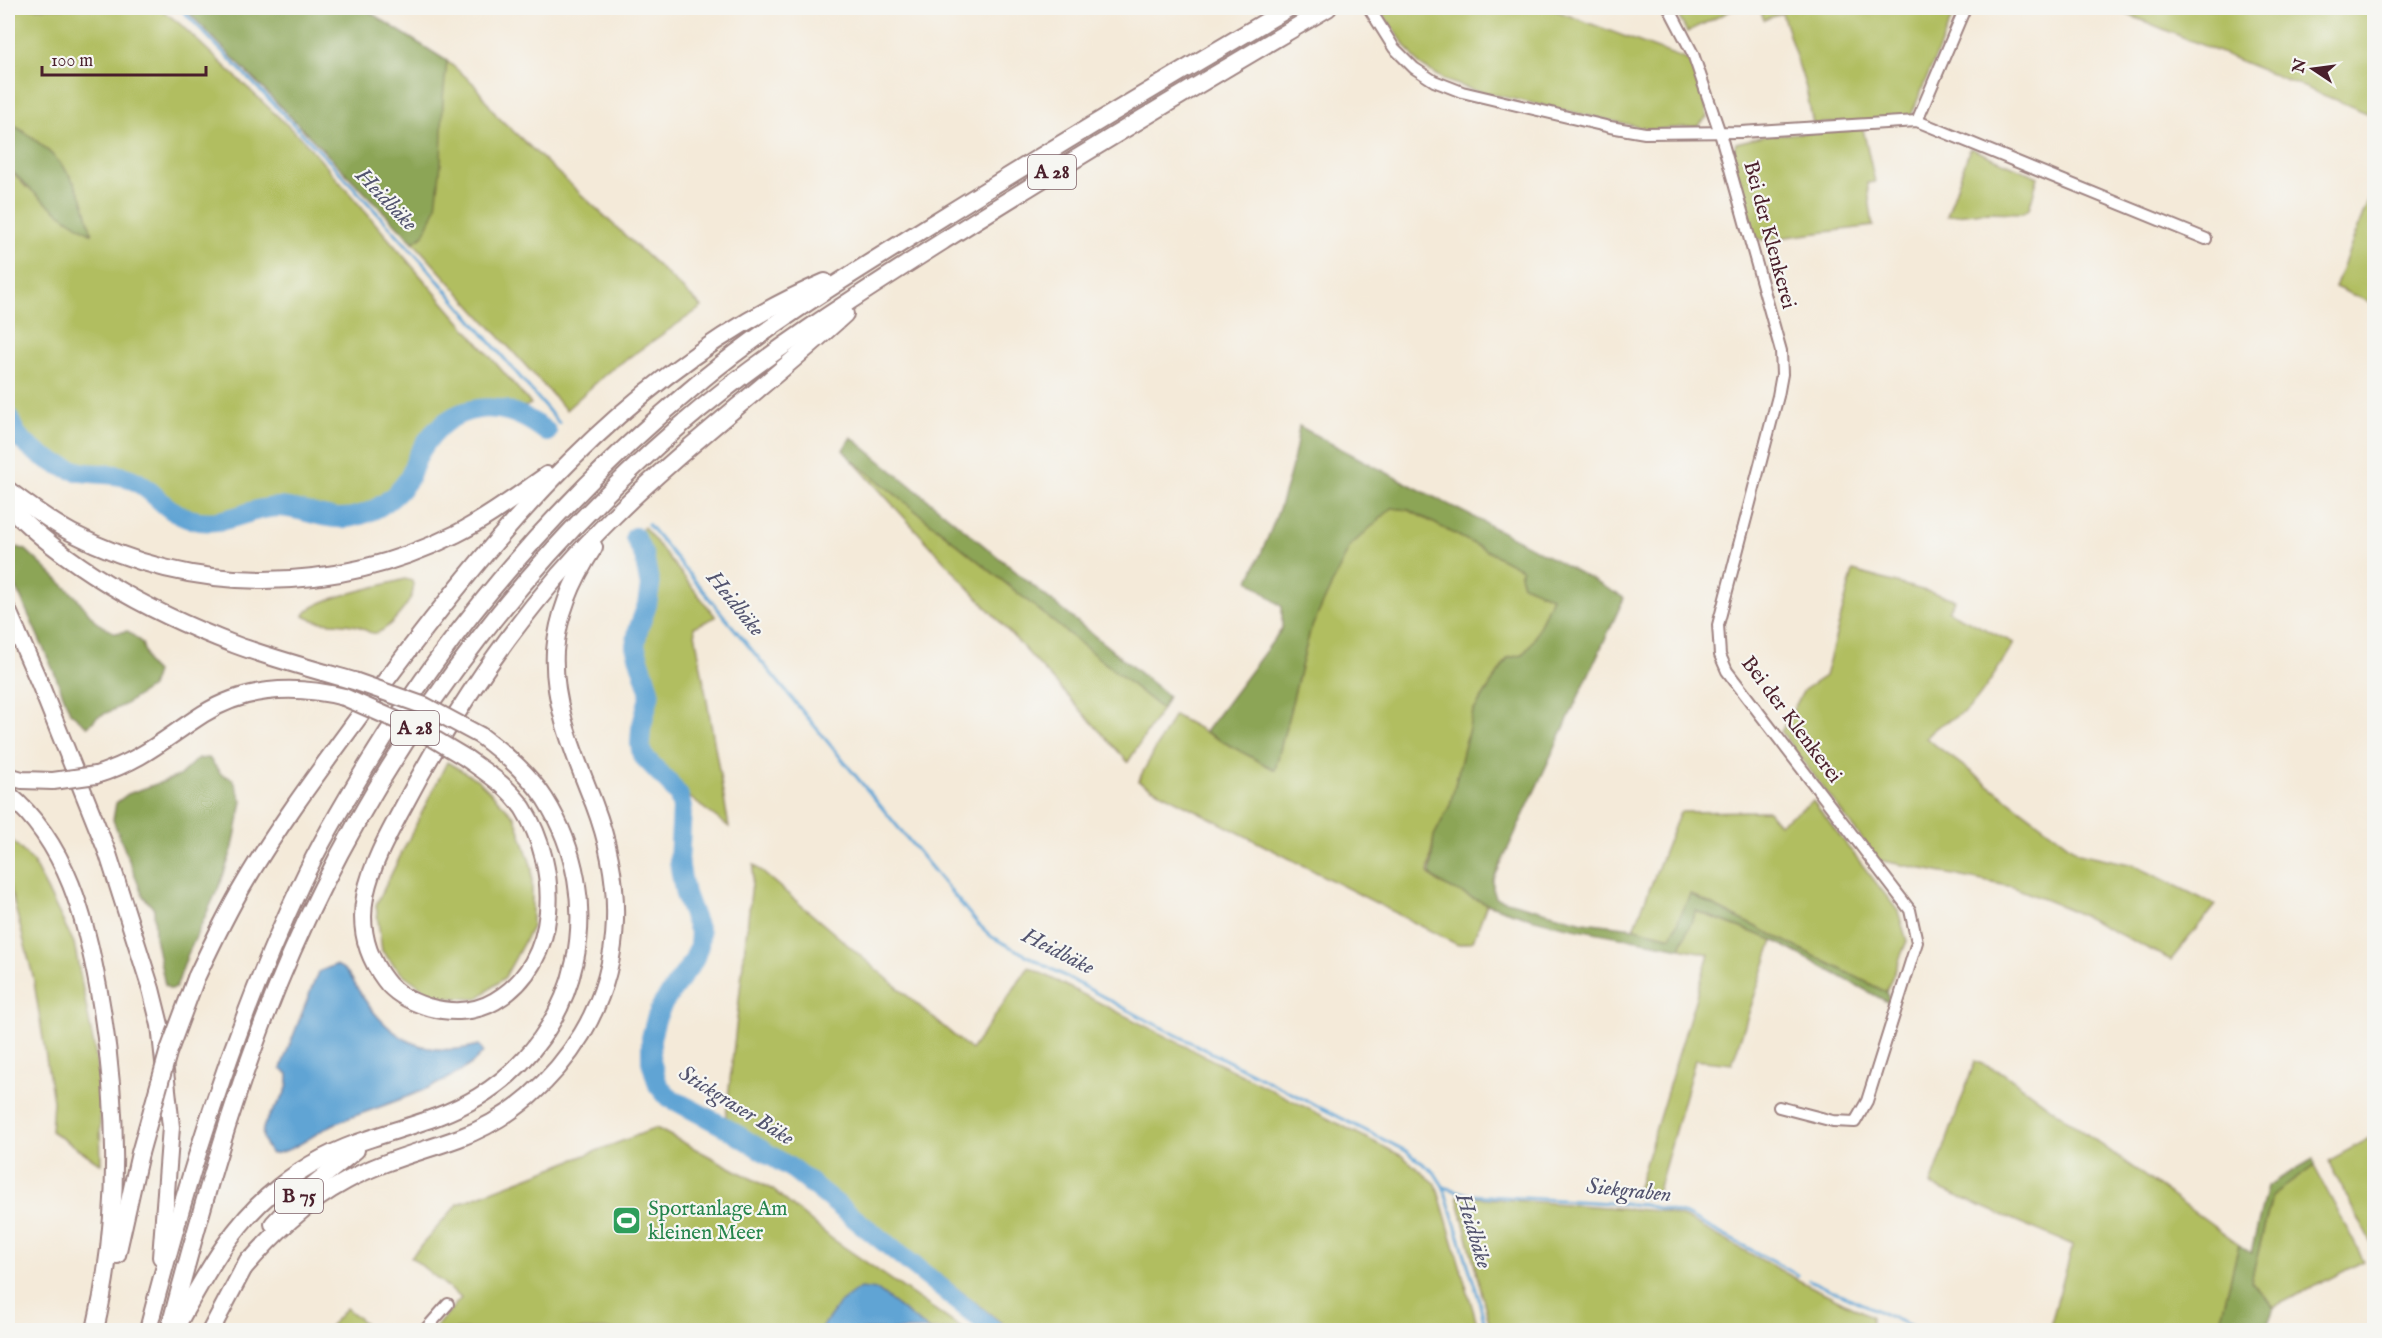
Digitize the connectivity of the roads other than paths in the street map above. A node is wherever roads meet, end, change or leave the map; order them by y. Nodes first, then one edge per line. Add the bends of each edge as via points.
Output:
1 (1289, 8) edge
2 (1328, 8) edge
3 (1369, 8) edge
4 (1669, 8) edge
5 (1965, 8) edge
6 (1917, 121) junction
7 (1720, 133) junction
8 (2206, 238) dead end
9 (864, 266) junction
10 (883, 279) junction
11 (577, 453) junction
12 (8, 490) edge
13 (8, 506) edge
14 (615, 515) junction
15 (8, 611) edge
16 (8, 776) edge
17 (8, 794) edge
18 (1779, 1107) dead end
19 (371, 1138) junction
20 (243, 1269) junction
21 (160, 1282) junction
22 (448, 1304) dead end
23 (95, 1328) edge
24 (148, 1330) edge
25 (169, 1330) edge
26 (174, 1330) edge
27 (211, 1330) edge
28 (425, 1330) edge

1 - 9 highway, A 28
2 - 10 highway, A 28
3 - 7 street, Bei der Klenkerei via 1394,48 1414,68 1462,92 1645,133
4 - 7 street, Bei der Klenkerei via 1694,54
5 - 6 street
6 - 7 street, Bei der Klenkerei
6 - 8 street, Bei der Klenkerei
7 - 18 street, Bei der Klenkerei via 1780,351 1782,374 1718,625 1720,655 1727,671 1910,910 1917,942 1867,1101 1855,1122 1833,1121
9 - 11 highway via 741,323 654,386
9 - 21 highway, A 28 via 704,378 606,466 548,524 427,672 340,809 267,959 206,1129
10 - 14 highway
10 - 25 highway, A 28 via 759,364 636,466 541,563 446,682 359,818 320,890 282,975 224,1139
11 - 12 highway via 457,534 365,569 311,579 258,581 214,577 134,559 70,532
11 - 23 highway, bridge via 463,582 356,722 243,885 196,978 168,1053
13 - 19 highway, bridge via 83,566 162,613 238,646 425,706 481,736 526,774 545,798 570,851 581,909 573,972 564,998 538,1043 498,1083 444,1114
14 - 16 highway, bridge via 536,602 468,694 427,763 388,835 370,877 363,906 363,938 373,964 389,986 412,1002 440,1010 467,1011 490,1004 511,992 530,971 543,944 548,912 546,873 538,840 523,808 504,784 466,758 410,725 344,697 288,689 252,694 217,707 145,754 96,775 53,781
14 - 20 highway via 574,580 562,612 555,652 556,684 564,723 606,840 616,898 612,954 592,1016 565,1060 516,1107 462,1137 387,1162 345,1182 289,1221
15 - 21 highway via 108,854 160,1025 171,1127
17 - 23 highway via 41,828 70,881 88,938 102,1007 114,1104 115,1176 105,1282
19 - 20 highway, B 75 via 283,1212
19 - 26 highway via 302,1170 260,1203 222,1246
20 - 27 highway
21 - 24 highway, A 28
22 - 28 street

